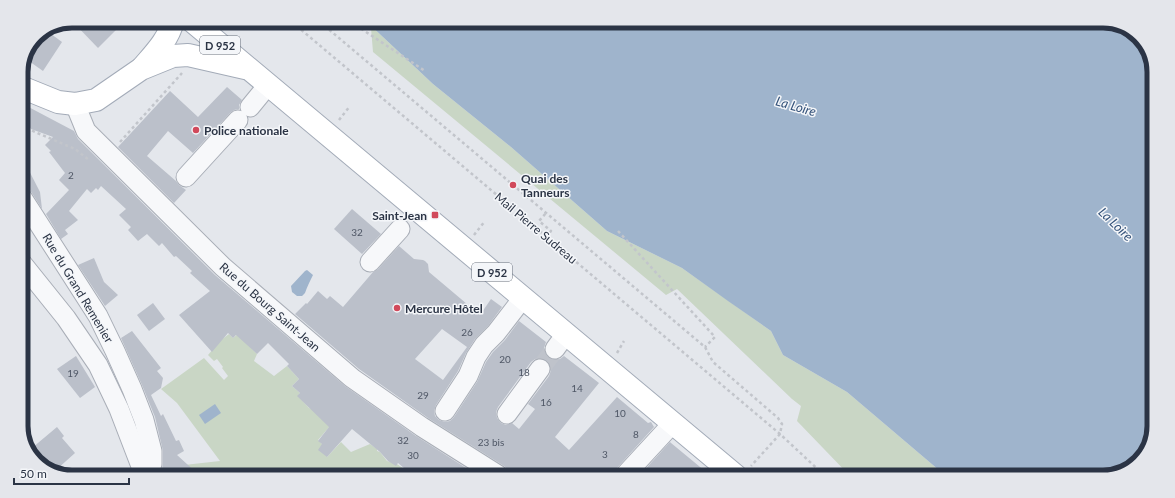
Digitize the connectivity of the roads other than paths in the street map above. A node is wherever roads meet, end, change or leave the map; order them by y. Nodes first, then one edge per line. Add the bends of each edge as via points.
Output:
1 (171, 28) edge
2 (200, 28) edge
3 (248, 68) junction
4 (141, 69) junction
5 (268, 85) junction
6 (28, 90) edge
7 (75, 104) junction
8 (186, 177) dead end
9 (28, 207) edge
10 (400, 229) dead end
11 (370, 262) dead end
12 (28, 271) edge
13 (523, 298) junction
14 (540, 369) tunnel mouth
15 (445, 411) dead end
16 (507, 414) dead end
17 (673, 423) junction
18 (143, 470) edge
19 (148, 470) edge
20 (490, 470) edge
21 (630, 470) edge
22 (740, 470) edge

1 - 4 main road via 163,44
2 - 3 main road, D 952
3 - 4 main road via 188,55 173,56
3 - 5 main road, D 952
4 - 7 main road via 96,100
5 - 8 street
5 - 13 main road, D 952
6 - 7 main road via 58,102
7 - 20 street, Rue du Bourg Saint-Jean via 86,131 114,150 223,267 352,378
9 - 19 street, Rue du Grand Remenier via 98,316 118,357 132,388 152,452 152,464
10 - 11 street
12 - 18 street via 66,318 98,365
13 - 15 street via 484,345
13 - 17 main road, D 952 via 560,341
14 - 16 street
17 - 21 street
17 - 22 main road, D 952

